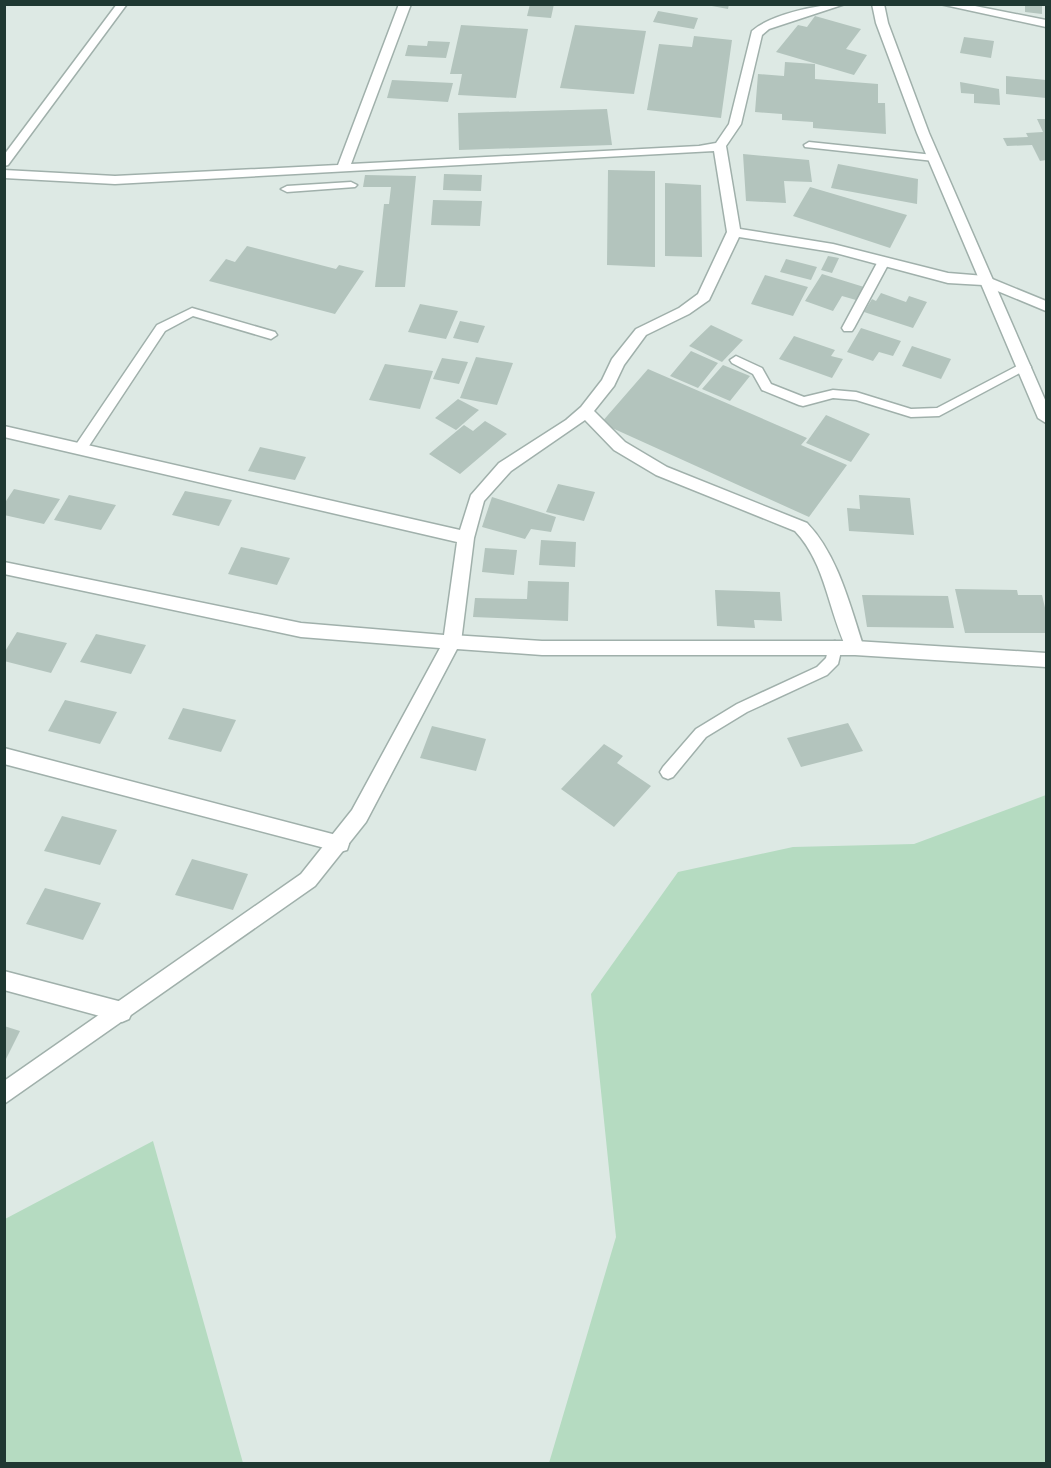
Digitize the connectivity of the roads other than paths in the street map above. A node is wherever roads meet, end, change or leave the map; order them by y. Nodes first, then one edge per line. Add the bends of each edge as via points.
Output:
1 (122, 4) edge
2 (405, 4) edge
3 (840, 4) edge
4 (878, 4) edge
5 (945, 4) edge
6 (1047, 24) edge
7 (809, 145) dead end
8 (720, 146) junction
9 (934, 158) junction
10 (4, 163) edge
11 (344, 168) junction
12 (4, 174) edge
13 (351, 185) dead end
14 (287, 189) dead end
15 (734, 232) junction
16 (884, 262) junction
17 (985, 281) junction
18 (1047, 306) edge
19 (848, 328) dead end
20 (271, 335) dead end
21 (736, 360) dead end
22 (1025, 367) junction
23 (585, 411) junction
24 (1047, 418) edge
25 (4, 431) edge
26 (80, 449) junction
27 (466, 538) junction
28 (4, 568) edge
29 (452, 642) junction
30 (835, 647) junction
31 (855, 648) junction
32 (1047, 660) edge
33 (4, 756) edge
34 (668, 772) dead end
35 (340, 843) junction
36 (4, 980) edge
37 (122, 1012) junction
38 (4, 1094) edge

1 - 10 lane
2 - 11 street
3 - 8 street via 765,26 756,34 735,124
4 - 9 street
5 - 6 street
7 - 9 lane
8 - 11 street
8 - 15 street
9 - 17 street
11 - 12 street via 115,180
13 - 14 lane
15 - 16 street via 833,248
15 - 23 street via 704,297 641,332
16 - 17 street via 948,278
16 - 19 lane
17 - 18 street
17 - 22 street
20 - 26 lane via 192,312 161,328
21 - 22 lane via 758,371 766,387 803,402 833,394 856,396 911,413 939,412
22 - 24 street
23 - 27 street via 505,467 477,499
23 - 31 street via 599,430 625,450 676,478 801,527 818,548
25 - 26 street
26 - 27 street
27 - 29 street
28 - 29 street via 291,628
29 - 30 street via 542,648
29 - 35 street via 359,816
30 - 31 street
30 - 34 lane via 833,660 822,671 742,708 701,733
31 - 32 street
33 - 35 street
35 - 37 street via 308,880
36 - 37 street
37 - 38 street

